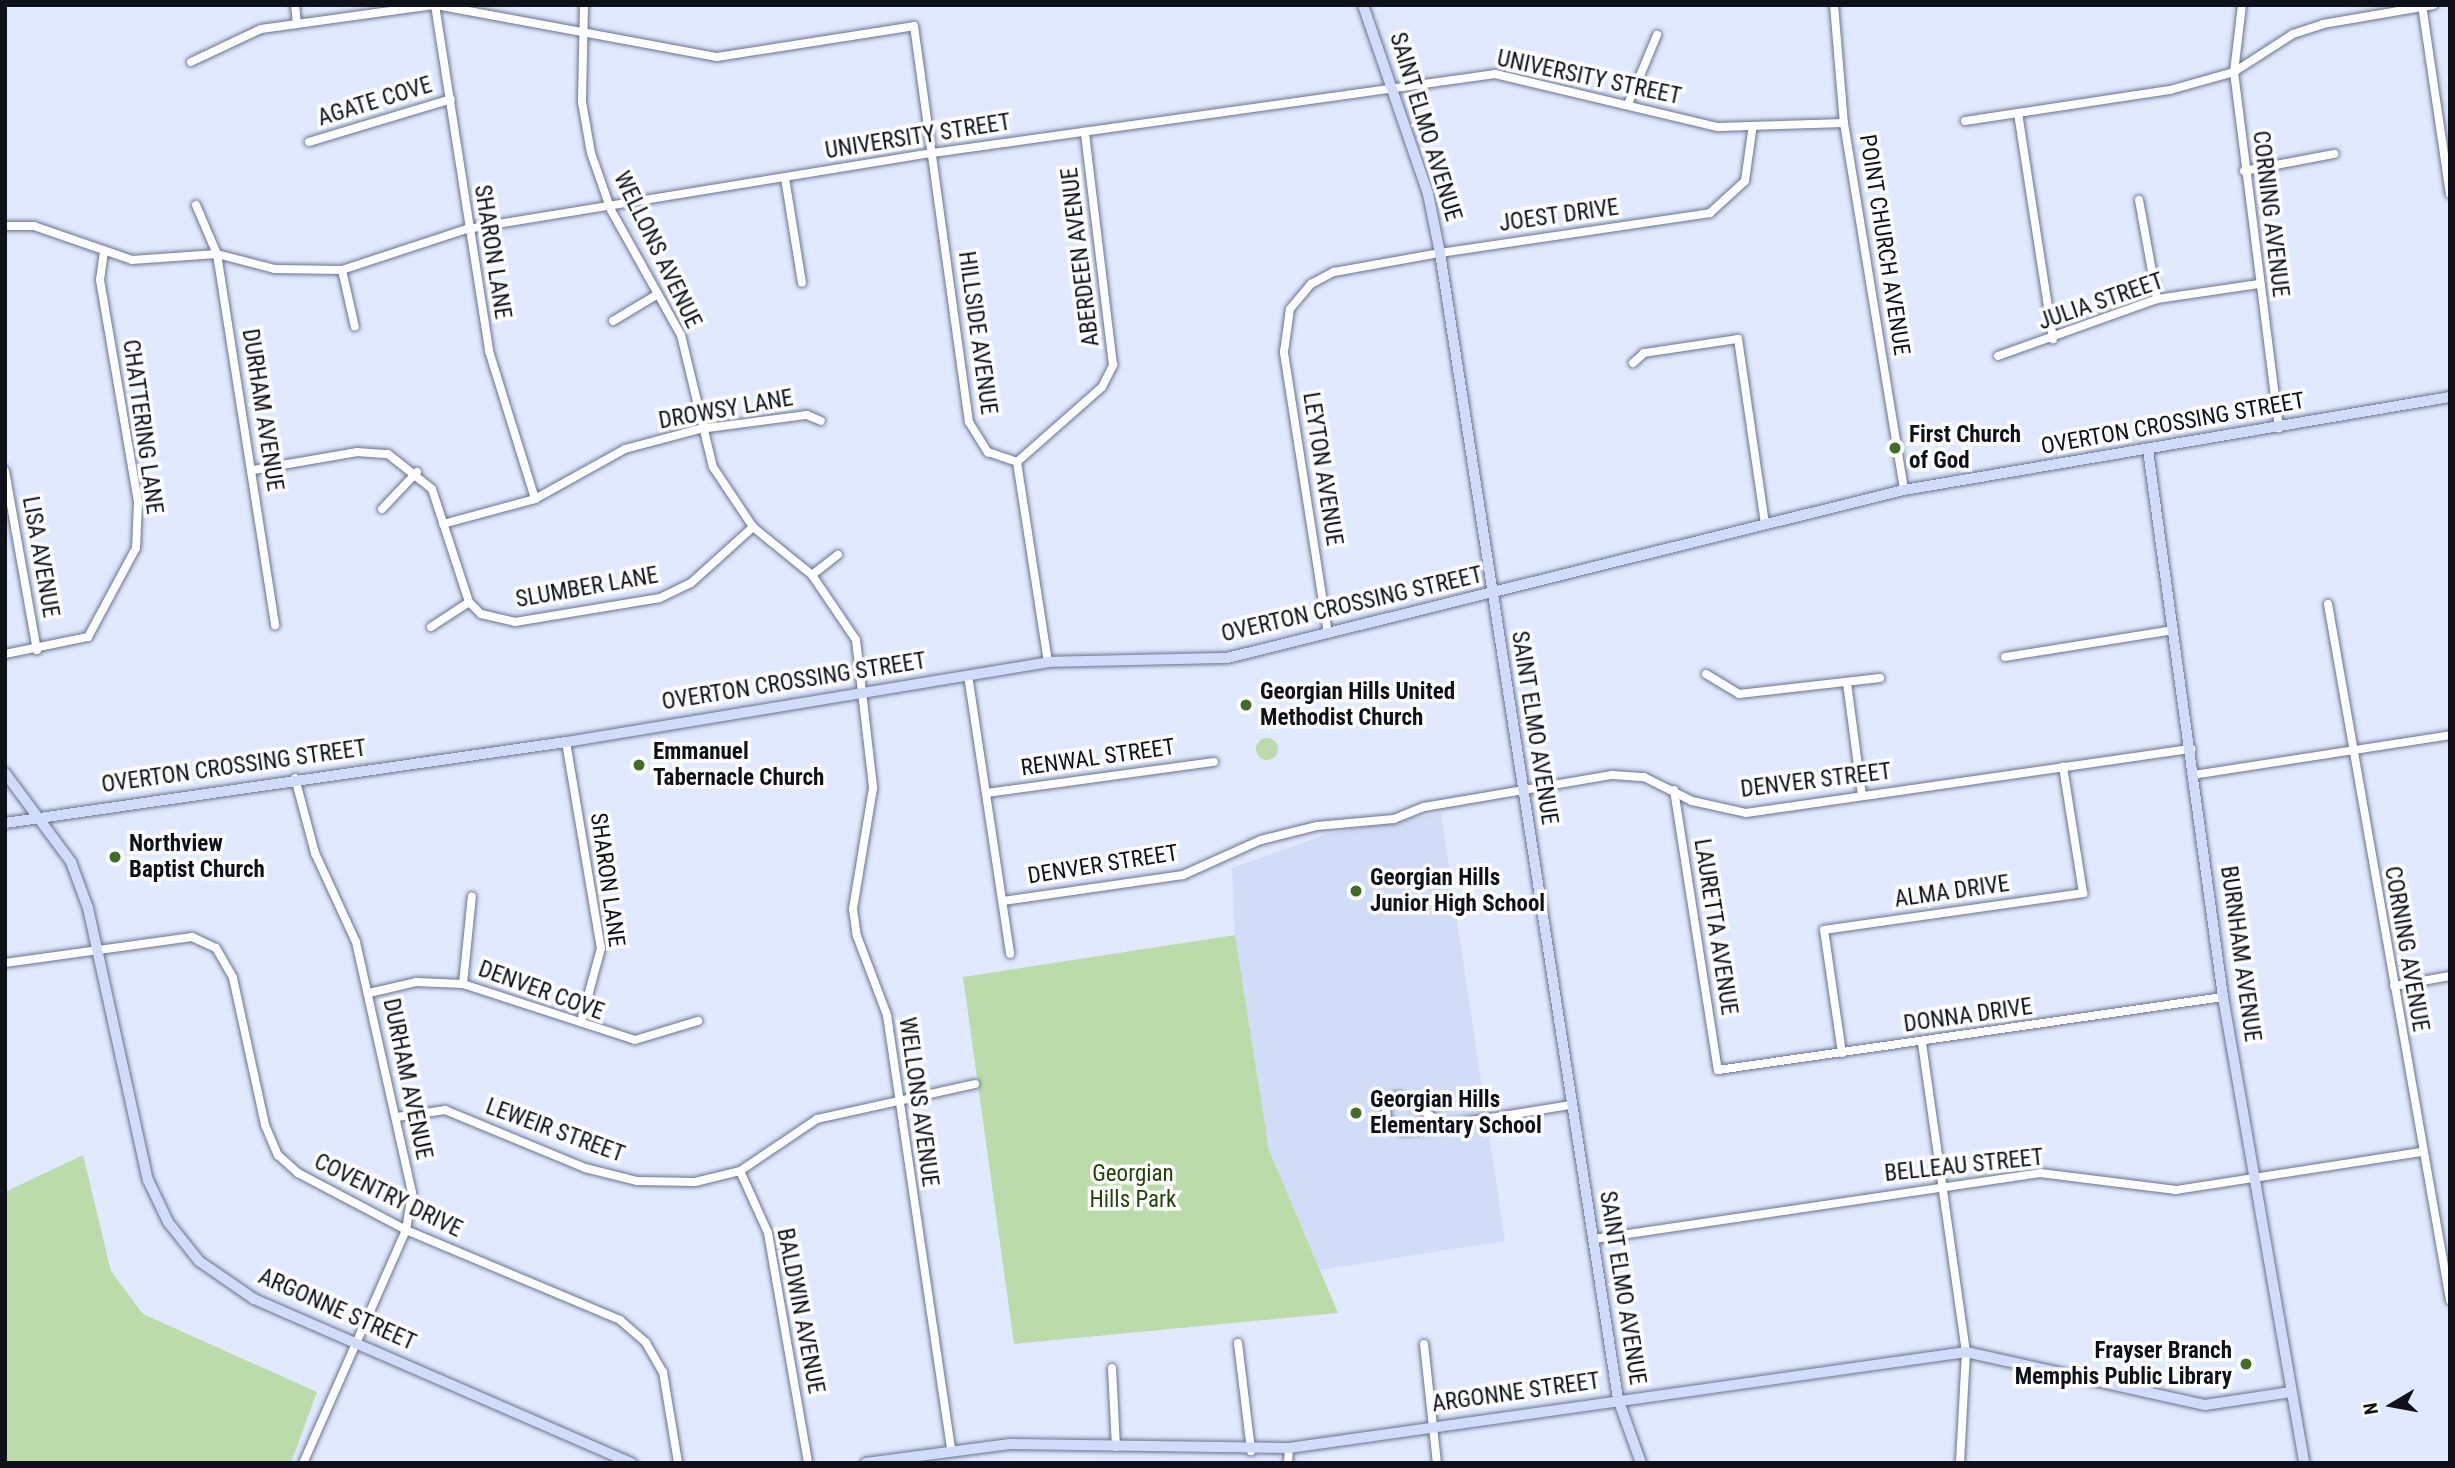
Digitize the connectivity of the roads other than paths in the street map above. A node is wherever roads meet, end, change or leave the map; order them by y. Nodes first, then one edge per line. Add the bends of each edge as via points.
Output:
1 (295, 5) edge
2 (435, 5) edge
3 (584, 5) edge
4 (1363, 5) edge
5 (1834, 5) edge
6 (2242, 5) edge
7 (2434, 5) edge
8 (2422, 6) edge
9 (298, 24) junction
10 (584, 33) junction
11 (1657, 35) dead end
12 (191, 62) dead end
13 (2234, 72) junction
14 (1393, 85) junction
15 (451, 99) junction
16 (1629, 102) junction
17 (2018, 113) junction
18 (1965, 121) dead end
19 (1844, 123) junction
20 (1752, 131) junction
21 (1085, 132) junction
22 (309, 142) dead end
23 (933, 153) junction
24 (2334, 154) dead end
25 (2244, 171) junction
26 (785, 178) junction
27 (2450, 194) edge
28 (2139, 200) dead end
29 (196, 205) dead end
30 (611, 210) junction
31 (5, 226) edge
32 (467, 229) junction
33 (104, 252) junction
34 (1440, 253) junction
35 (217, 254) junction
36 (342, 270) junction
37 (802, 283) dead end
38 (2259, 284) junction
39 (658, 294) junction
40 (2157, 299) junction
41 (1290, 309) joint
42 (613, 321) dead end
43 (355, 327) dead end
44 (2053, 339) junction
45 (1998, 356) dead end
46 (1633, 363) dead end
47 (2450, 397) edge
48 (821, 421) dead end
49 (2279, 428) junction
50 (700, 429) junction
51 (2148, 450) junction
52 (1017, 462) junction
53 (253, 470) junction
54 (5, 471) edge
55 (417, 472) junction
56 (1904, 490) junction
57 (536, 499) junction
58 (382, 509) dead end
59 (443, 524) junction
60 (1765, 525) junction
61 (753, 527) junction
62 (838, 555) dead end
63 (812, 575) junction
64 (1492, 593) junction
65 (469, 601) junction
66 (2329, 604) dead end
67 (275, 625) dead end
68 (431, 627) dead end
69 (2173, 630) junction
70 (1328, 634) junction
71 (37, 650) junction
72 (5, 654) edge
73 (2005, 657) dead end
74 (1048, 662) junction
75 (968, 674) junction
76 (1706, 674) dead end
77 (1880, 678) dead end
78 (1847, 682) junction
79 (862, 691) junction
80 (2450, 735) edge
81 (566, 742) junction
82 (2191, 749) junction
83 (2351, 751) junction
84 (1214, 762) dead end
85 (2063, 768) junction
86 (5, 773) edge
87 (2193, 775) junction
88 (295, 778) junction
89 (1522, 788) junction
90 (1674, 790) junction
91 (987, 793) junction
92 (1863, 796) junction
93 (37, 818) junction
94 (5, 823) edge
95 (472, 896) dead end
96 (1003, 901) junction
97 (96, 949) junction
98 (1010, 954) dead end
99 (5, 963) edge
100 (2450, 976) edge
101 (463, 984) junction
102 (2394, 986) junction
103 (369, 993) junction
104 (2224, 997) junction
105 (698, 1021) dead end
106 (581, 1022) junction
107 (1922, 1043) junction
108 (1842, 1053) junction
109 (1718, 1070) joint
110 (975, 1084) dead end
111 (897, 1097) junction
112 (1571, 1105) junction
113 (397, 1117) junction
114 (1445, 1125) junction
115 (2422, 1152) junction
116 (740, 1171) junction
117 (2253, 1178) junction
118 (1942, 1185) junction
119 (406, 1230) junction
120 (1594, 1239) junction
121 (2450, 1245) edge
122 (2440, 1247) junction
123 (2450, 1300) edge
124 (354, 1342) junction
125 (1238, 1343) dead end
126 (1424, 1344) dead end
127 (1966, 1352) junction
128 (1112, 1368) dead end
129 (2291, 1392) junction
130 (1618, 1399) junction
131 (1436, 1425) junction
132 (1116, 1447) junction
133 (1289, 1448) junction
134 (951, 1450) junction
135 (1251, 1451) junction
136 (303, 1463) edge
137 (632, 1463) edge
138 (678, 1463) edge
139 (808, 1463) edge
140 (866, 1463) edge
141 (1288, 1463) edge
142 (1437, 1463) edge
143 (1641, 1463) edge
144 (1960, 1463) edge
145 (2304, 1463) edge

1 - 9 street
2 - 9 street
2 - 10 street
2 - 15 street, SHARON LANE
3 - 10 street, WELLONS AVENUE
4 - 14 street, SAINT ELMO AVENUE
5 - 19 street, POINT CHURCH AVENUE
6 - 13 street, CORNING AVENUE
7 - 8 street
8 - 13 street via 2303,31
8 - 27 street
9 - 12 street via 261,29
10 - 23 street, HILLSIDE AVENUE via 716,57 914,26
10 - 30 street, WELLONS AVENUE via 582,102
11 - 16 street
13 - 17 street via 2170,90
13 - 25 street, CORNING AVENUE
14 - 16 street, UNIVERSITY STREET via 1495,75
14 - 21 street, UNIVERSITY STREET
14 - 34 street, SAINT ELMO AVENUE
15 - 22 street, AGATE COVE
15 - 32 street, SHARON LANE
16 - 20 street, UNIVERSITY STREET
17 - 18 street
17 - 44 street
19 - 20 street, UNIVERSITY STREET
19 - 56 street, POINT CHURCH AVENUE
20 - 34 street, JOEST DRIVE via 1745,181 1710,213
21 - 23 street, UNIVERSITY STREET
21 - 52 street, ABERDEEN AVENUE via 1113,365 1102,387
23 - 26 street, UNIVERSITY STREET
23 - 52 street, HILLSIDE AVENUE via 969,422 988,452
24 - 25 street
25 - 38 street, CORNING AVENUE
26 - 30 street, UNIVERSITY STREET
26 - 37 street
28 - 40 street
29 - 35 street, DURHAM AVENUE
30 - 32 street, UNIVERSITY STREET
30 - 39 street, WELLONS AVENUE
31 - 33 street, UNIVERSITY STREET via 33,226
32 - 36 street, UNIVERSITY STREET
32 - 57 street, SHARON LANE via 489,351
33 - 35 street, UNIVERSITY STREET via 132,260
33 - 71 street, CHATTERING LANE via 100,280 138,502 136,548 88,637
34 - 41 street, JOEST DRIVE via 1334,272 1311,284
34 - 64 street, SAINT ELMO AVENUE
35 - 36 street, UNIVERSITY STREET via 275,269
35 - 53 street, DURHAM AVENUE
36 - 43 street
38 - 40 street, JULIA STREET
38 - 49 street, CORNING AVENUE
39 - 42 street
39 - 50 street, WELLONS AVENUE via 681,335
40 - 44 street, JULIA STREET
41 - 70 street, LEYTON AVENUE via 1284,352
44 - 45 street, JULIA STREET
46 - 60 street via 1644,353 1738,339
47 - 49 street, OVERTON CROSSING STREET
48 - 50 street, DROWSY LANE via 807,415
49 - 51 street, OVERTON CROSSING STREET
50 - 57 street, DROWSY LANE via 625,449
50 - 61 street, WELLONS AVENUE via 713,467
51 - 56 street, OVERTON CROSSING STREET
51 - 69 street, BURNHAM AVENUE
52 - 74 street
53 - 55 street via 358,452 388,454
53 - 67 street, DURHAM AVENUE
54 - 71 street, LISA AVENUE
55 - 58 street
55 - 59 street via 432,489
56 - 60 street, OVERTON CROSSING STREET
57 - 59 street, DROWSY LANE
59 - 65 street
60 - 64 street, OVERTON CROSSING STREET
61 - 63 street, WELLONS AVENUE
61 - 65 street, SLUMBER LANE via 691,583 660,598 515,622 481,614
62 - 63 street
63 - 79 street, WELLONS AVENUE via 856,640
64 - 70 street, OVERTON CROSSING STREET
64 - 89 street, SAINT ELMO AVENUE
65 - 68 street
66 - 83 street, CORNING AVENUE
69 - 73 street
69 - 82 street, BURNHAM AVENUE
70 - 74 street, OVERTON CROSSING STREET via 1208,660
71 - 72 street, CHATTERING LANE
74 - 75 street, OVERTON CROSSING STREET
75 - 79 street, OVERTON CROSSING STREET
75 - 91 street
76 - 78 street via 1739,694
77 - 78 street
78 - 92 street
79 - 81 street, OVERTON CROSSING STREET
79 - 111 street, WELLONS AVENUE via 873,788 853,909 857,936 887,1015
80 - 83 street
81 - 88 street, OVERTON CROSSING STREET
81 - 106 street, SHARON LANE via 601,948
82 - 85 street, DENVER STREET
82 - 87 street, BURNHAM AVENUE
83 - 87 street
83 - 102 street, CORNING AVENUE
84 - 91 street, RENWAL STREET
85 - 92 street, DENVER STREET
85 - 108 street, ALMA DRIVE via 2083,893 1824,930
86 - 93 street, ARGONNE STREET
87 - 104 street, BURNHAM AVENUE
88 - 93 street, OVERTON CROSSING STREET
88 - 103 street, DURHAM AVENUE via 314,853 356,942
89 - 90 street, DENVER STREET via 1612,775 1644,777
89 - 96 street, DENVER STREET via 1394,819 1261,840 1183,875
89 - 112 street, SAINT ELMO AVENUE
90 - 92 street, DENVER STREET via 1692,801 1746,813
90 - 109 street, LAURETTA AVENUE
91 - 96 street
93 - 94 street, OVERTON CROSSING STREET
93 - 97 street, ARGONNE STREET via 71,862
95 - 101 street
96 - 98 street
97 - 99 street, COVENTRY DRIVE
97 - 119 street, COVENTRY DRIVE via 192,937 216,948 233,978 265,1125 278,1154 298,1173
97 - 124 street, ARGONNE STREET via 148,1180 167,1223 199,1261 254,1298
100 - 102 street
101 - 103 street, DENVER COVE via 416,982
101 - 106 street, DENVER COVE
102 - 115 street, CORNING AVENUE
103 - 113 street, DURHAM AVENUE
104 - 107 street, DONNA DRIVE
104 - 117 street, BURNHAM AVENUE
105 - 106 street, DENVER COVE via 635,1040
107 - 108 street, DONNA DRIVE
107 - 118 street
108 - 109 street, DONNA DRIVE
110 - 111 street, LEWEIR STREET
111 - 116 street, LEWEIR STREET via 817,1119
111 - 134 street, WELLONS AVENUE
112 - 114 street
112 - 120 street, SAINT ELMO AVENUE
113 - 116 street, LEWEIR STREET via 445,1110 585,1168 637,1181 695,1182
113 - 119 street, DURHAM AVENUE via 412,1193
114 - 114 street via 1393,1127 1385,1100 1400,1096
115 - 117 street, BELLEAU STREET
115 - 122 street, CORNING AVENUE
116 - 139 street, BALDWIN AVENUE via 768,1233
117 - 118 street, BELLEAU STREET via 2176,1190 2040,1174
117 - 129 street, BURNHAM AVENUE
118 - 120 street, BELLEAU STREET
118 - 127 street
119 - 124 street, DURHAM AVENUE
119 - 138 street, COVENTRY DRIVE via 620,1320 646,1343 663,1372
120 - 130 street, SAINT ELMO AVENUE
121 - 122 street
122 - 123 street, CORNING AVENUE
124 - 136 street, DURHAM AVENUE
124 - 137 street, ARGONNE STREET
125 - 135 street
126 - 131 street
127 - 129 street, ARGONNE STREET via 2205,1405
127 - 130 street, ARGONNE STREET
127 - 144 street
128 - 132 street
129 - 145 street, BURNHAM AVENUE
130 - 131 street, ARGONNE STREET
130 - 143 street, SAINT ELMO AVENUE
131 - 133 street, ARGONNE STREET
131 - 142 street
132 - 134 street, ARGONNE STREET
132 - 135 street, ARGONNE STREET
133 - 135 street, ARGONNE STREET
133 - 141 street
134 - 140 street, ARGONNE STREET

